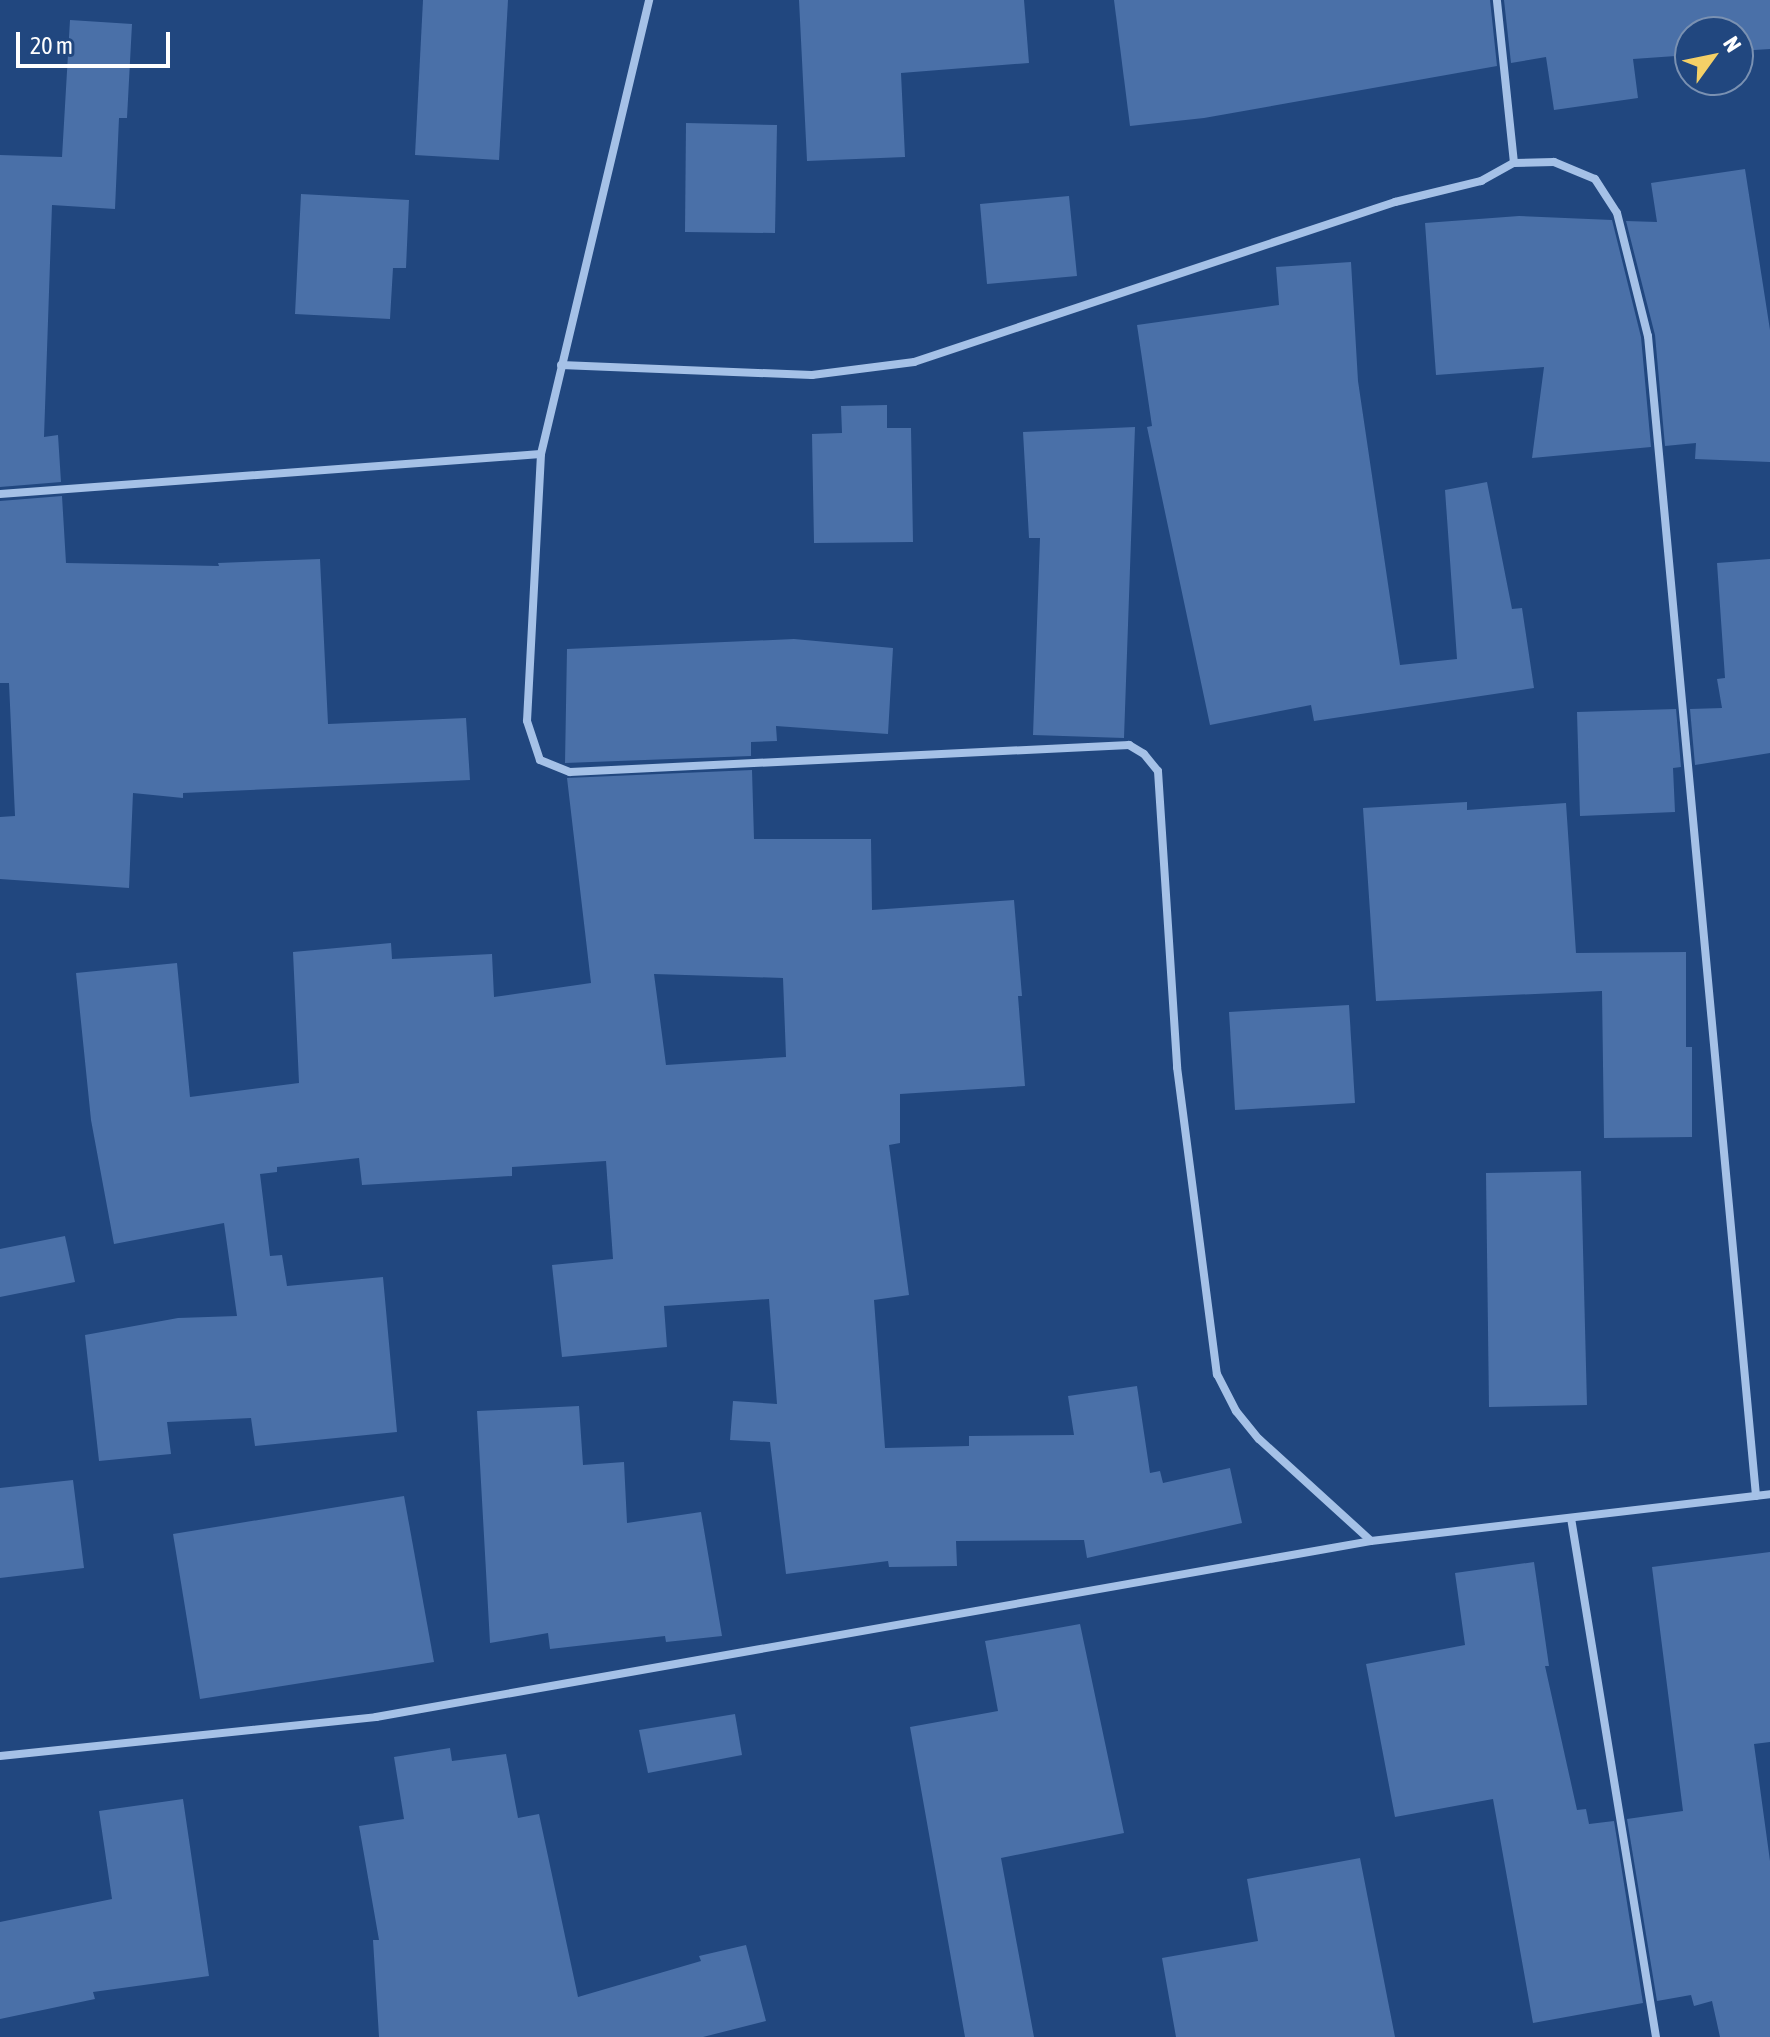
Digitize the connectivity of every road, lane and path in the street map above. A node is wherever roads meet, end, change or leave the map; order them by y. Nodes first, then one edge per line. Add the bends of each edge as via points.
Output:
1 (649, 0) edge
2 (1497, 0) edge
3 (1514, 163) junction
4 (561, 365) junction
5 (541, 454) junction
6 (0, 494) edge
7 (1770, 1494) edge
8 (1756, 1496) junction
9 (1571, 1518) junction
10 (1371, 1541) junction
11 (0, 1756) edge
12 (1656, 2037) edge

1 - 4 street
2 - 3 street
3 - 4 street via 1481,181 1395,202 914,362 812,375
3 - 8 street via 1554,162 1595,179 1617,213 1648,336
4 - 5 street
5 - 6 street
5 - 10 street via 527,721 540,760 570,772 1129,745 1158,771 1177,1067 1217,1374 1236,1411 1259,1439
7 - 8 street
8 - 9 street
9 - 10 street
9 - 12 street
10 - 11 street via 376,1717

